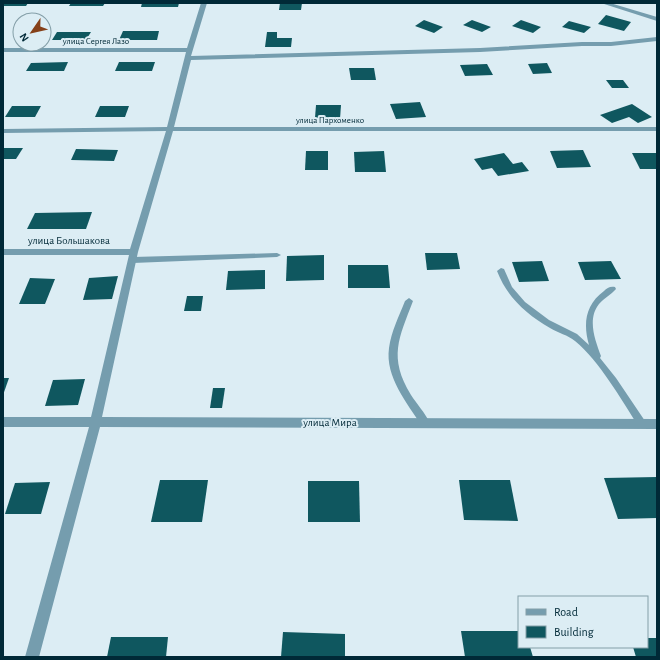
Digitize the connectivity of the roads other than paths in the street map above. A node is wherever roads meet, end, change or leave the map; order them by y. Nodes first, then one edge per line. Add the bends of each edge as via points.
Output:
1 (204, 3) edge
2 (604, 3) edge
3 (657, 19) edge
4 (657, 39) edge
5 (3, 50) edge
6 (188, 54) junction
7 (170, 129) junction
8 (657, 129) edge
9 (3, 131) edge
10 (3, 252) edge
11 (277, 255) dead end
12 (133, 256) junction
13 (501, 271) dead end
14 (612, 290) dead end
15 (409, 301) dead end
16 (599, 361) junction
17 (96, 421) junction
18 (3, 422) edge
19 (425, 423) junction
20 (642, 424) junction
21 (657, 424) edge
22 (32, 657) edge

1 - 6 street
2 - 3 street
4 - 6 street, улица Сергея Лазо via 611,44 480,50
5 - 6 street, улица Сергея Лазо
6 - 7 street
7 - 8 street, улица Пархоменко
7 - 9 street, улица Пархоменко
7 - 12 street
10 - 12 street, улица Большакова
11 - 12 lane
12 - 17 street
13 - 16 lane via 513,294 528,309 577,338
14 - 16 lane via 603,295 587,319
15 - 19 lane via 393,349 394,364 402,386
16 - 20 lane
17 - 18 street, улица Мира
17 - 19 street, улица Мира
17 - 22 street
19 - 20 street, улица Мира
20 - 21 street, улица Мира

